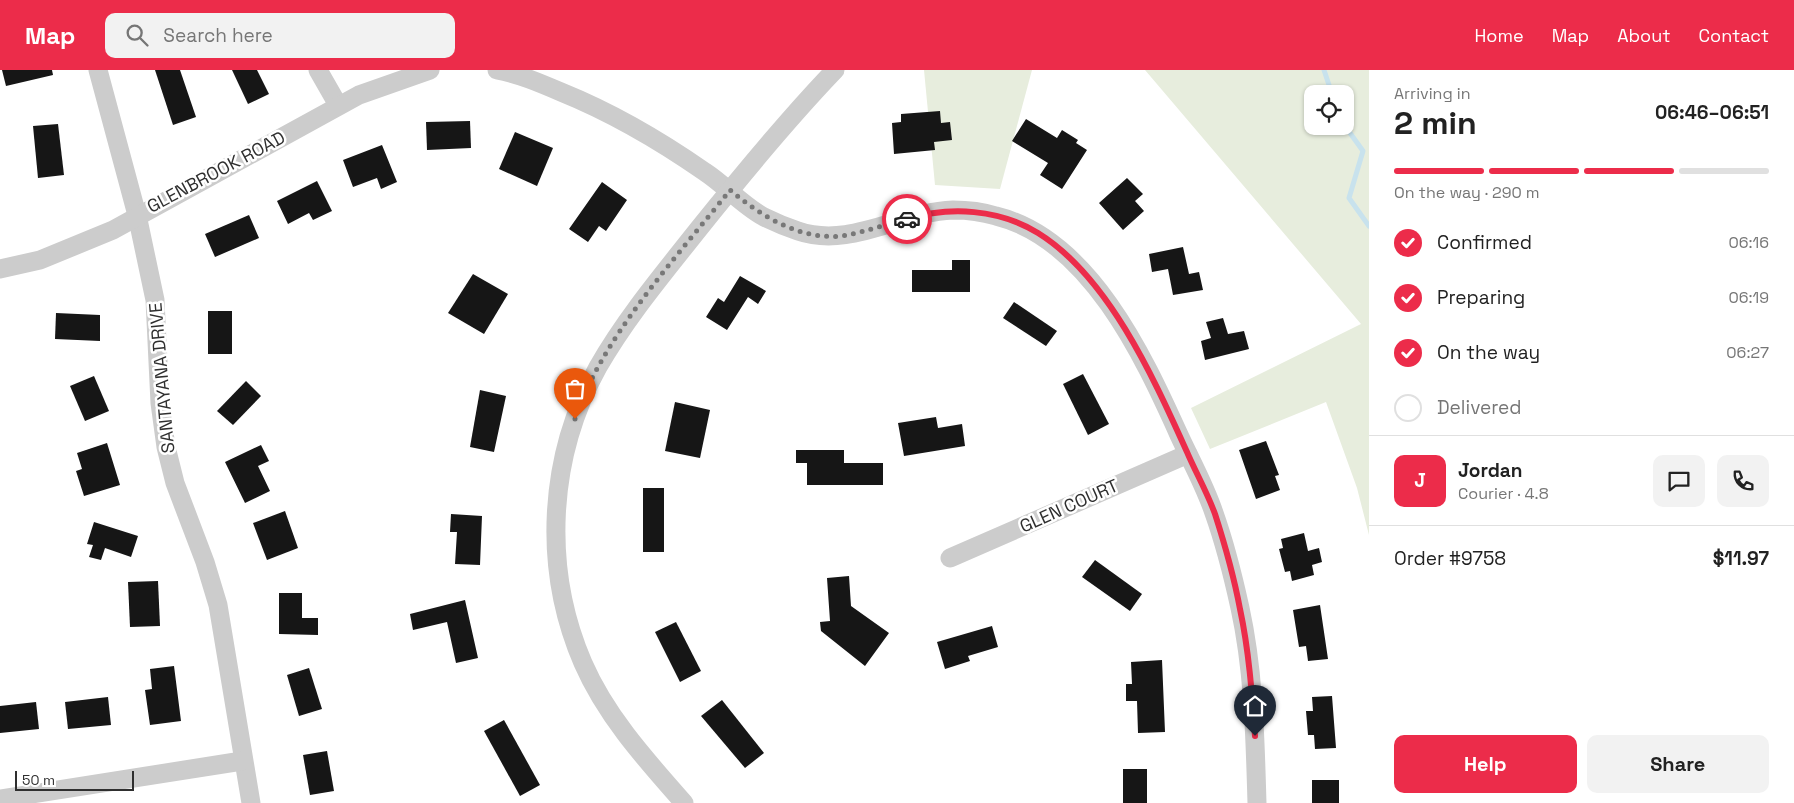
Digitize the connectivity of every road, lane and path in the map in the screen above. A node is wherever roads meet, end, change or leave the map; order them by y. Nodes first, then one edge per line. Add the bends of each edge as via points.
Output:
1 (98, 70) edge
2 (318, 70) edge
3 (430, 70) edge
4 (497, 70) edge
5 (835, 70) edge
6 (338, 105) junction
7 (730, 190) junction
8 (137, 215) junction
9 (0, 269) edge
10 (1188, 454) junction
11 (950, 558) dead end
12 (242, 761) junction
13 (0, 799) edge
14 (250, 803) edge
15 (684, 803) edge
16 (1257, 803) edge

1 - 8 street, SANTAYANA DRIVE
2 - 6 street
3 - 6 street, GLENBROOK ROAD
4 - 7 street via 524,77 627,122
5 - 7 street
6 - 8 street, GLENBROOK ROAD
7 - 10 street via 763,216 816,236 847,235 953,210 996,216 1038,233 1071,260 1106,301 1140,356
7 - 15 street via 626,324 598,367 580,405 566,448 558,496 558,575 570,630 584,665 625,732
8 - 9 street, GLENBROOK ROAD via 113,230 40,260
8 - 12 street, SANTAYANA DRIVE via 155,300 160,403 166,447 175,483 218,605
10 - 11 street, GLEN COURT
10 - 16 street via 1214,513 1240,609 1251,682
12 - 13 street
12 - 14 street, SANTAYANA DRIVE

